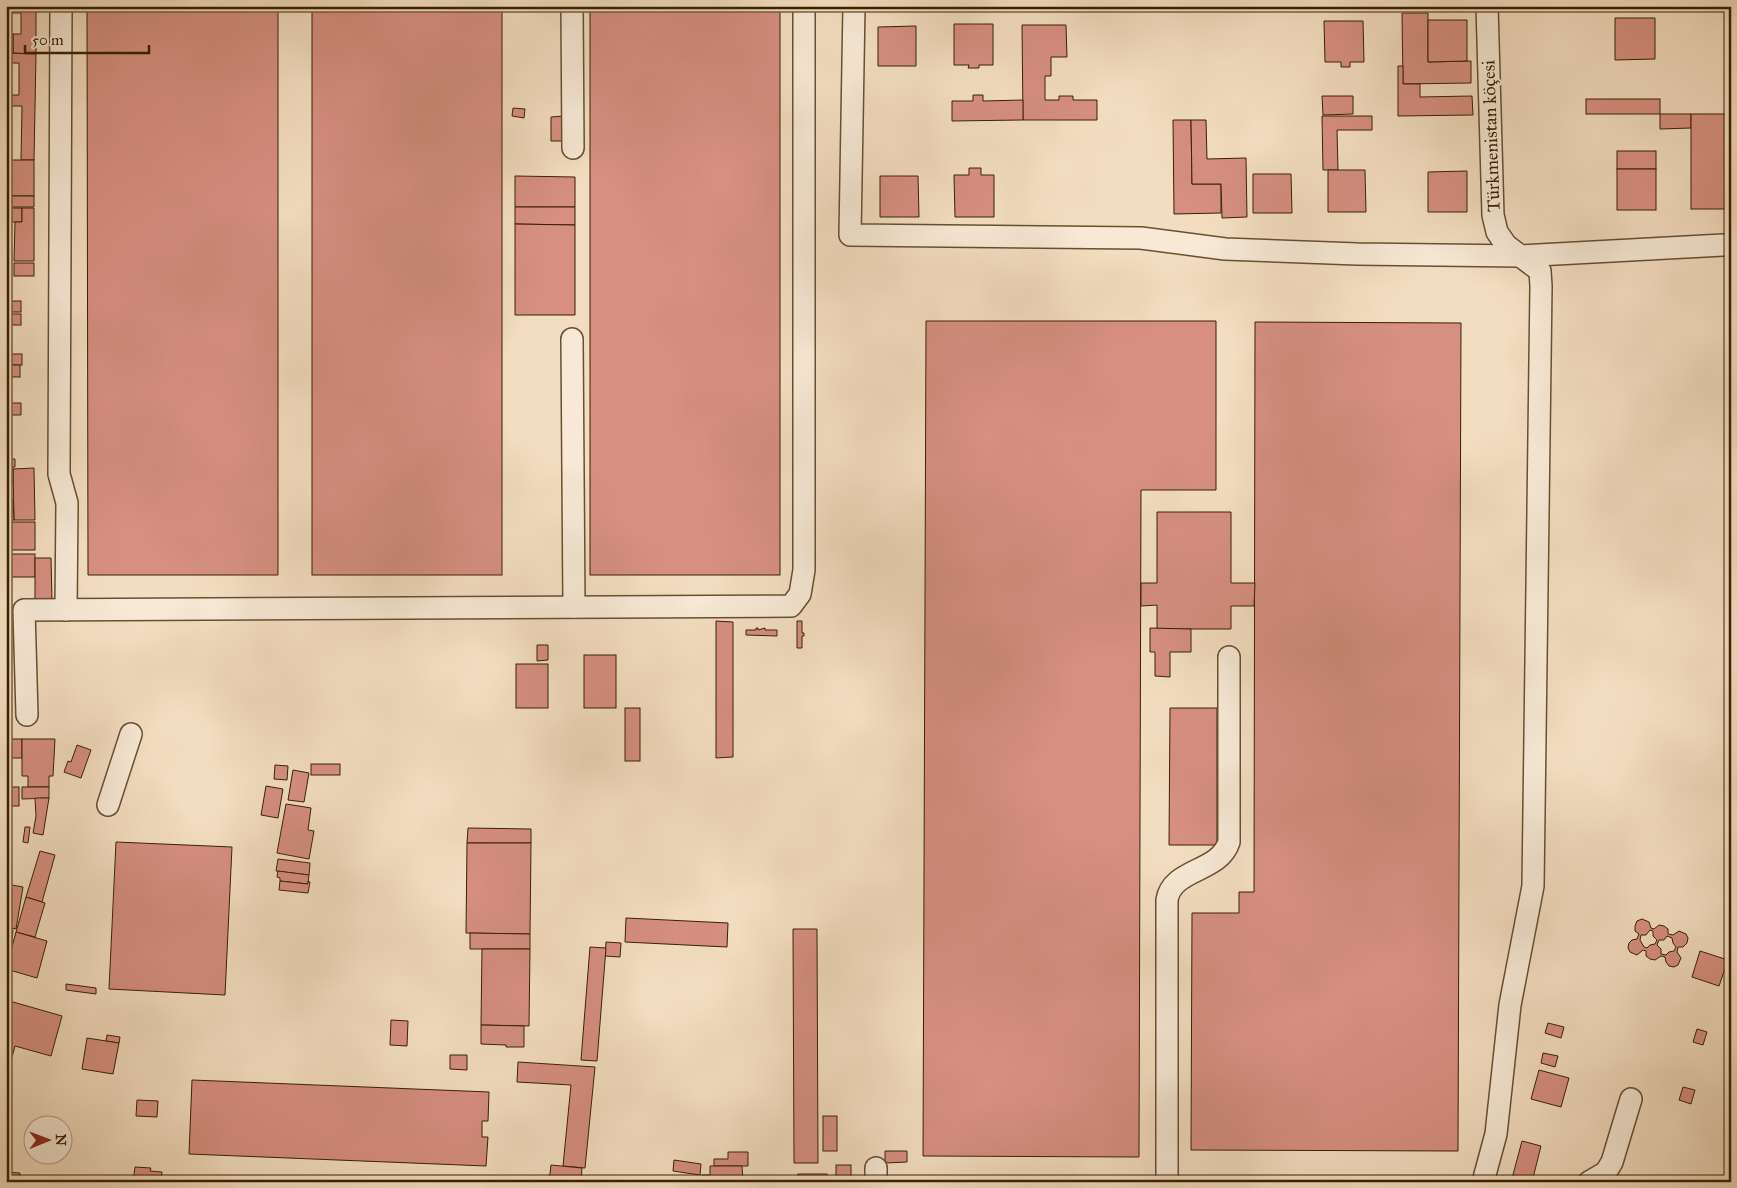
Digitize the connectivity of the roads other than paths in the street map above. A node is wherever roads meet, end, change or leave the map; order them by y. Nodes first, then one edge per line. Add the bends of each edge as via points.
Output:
1 (61, 6) edge
2 (572, 6) edge
3 (804, 6) edge
4 (854, 6) edge
5 (1487, 6) edge
6 (573, 148) dead end
7 (1723, 245) dead end
8 (1521, 256) junction
9 (572, 339) dead end
10 (574, 607) junction
11 (66, 610) junction
12 (1229, 656) dead end
13 (27, 715) dead end
14 (131, 734) dead end
15 (108, 805) dead end
16 (1631, 1099) dead end
17 (1168, 1182) edge
18 (1483, 1182) edge
19 (1589, 1182) edge

1 - 11 street via 59,474 67,503
2 - 6 street
3 - 10 street via 804,570 800,594 791,606
4 - 8 street via 850,234 1141,238 1225,249
5 - 8 street, Türkmenistan köçesi via 1493,215 1497,232 1506,245
7 - 8 street
8 - 18 street, Türkmenistan köçesi via 1540,271 1541,286 1533,886 1510,1005 1496,1134
9 - 10 street
10 - 11 street
11 - 13 street via 24,610
12 - 17 street via 1229,842 1220,858 1176,882 1167,900
14 - 15 street
16 - 19 street via 1609,1167 1599,1178

